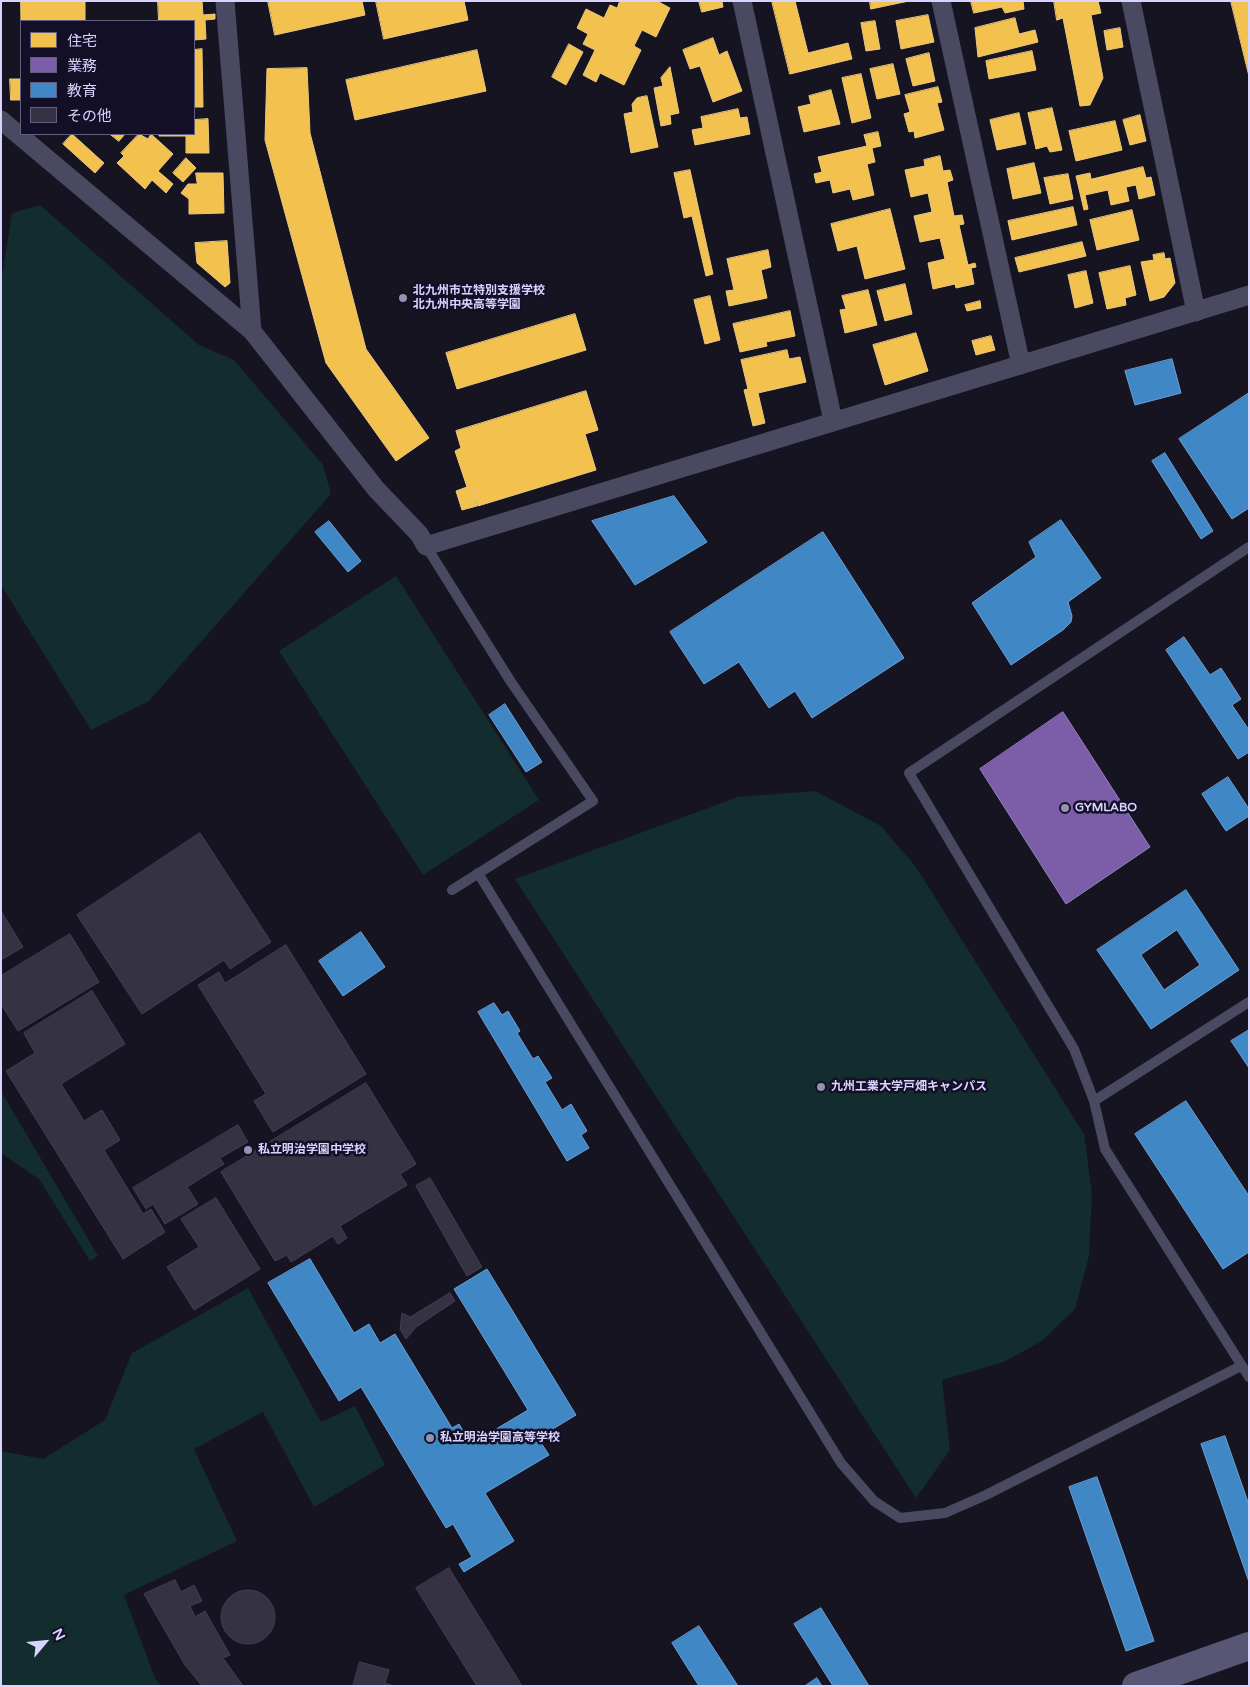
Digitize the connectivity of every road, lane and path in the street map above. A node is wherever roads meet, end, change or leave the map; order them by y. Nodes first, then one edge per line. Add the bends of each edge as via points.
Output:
1 (225, 1) edge
2 (742, 1) edge
3 (941, 1) edge
4 (1131, 1) edge
5 (1, 120) edge
6 (1249, 295) edge
7 (1196, 312) junction
8 (252, 331) junction
9 (1021, 365) junction
10 (833, 421) junction
11 (426, 546) junction
12 (1249, 547) edge
13 (478, 873) junction
14 (452, 890) dead end
15 (1249, 1002) edge
16 (1094, 1100) junction
17 (1241, 1366) junction
18 (1249, 1378) edge
19 (1249, 1646) edge
20 (1136, 1686) edge

1 - 8 street
2 - 10 street
3 - 9 street
4 - 7 street
5 - 8 street
6 - 7 street
7 - 9 street
8 - 11 street via 376,489 419,534
9 - 10 street
10 - 11 street
11 - 13 lane via 511,682 592,801
12 - 16 lane via 909,774 1074,1049
13 - 14 lane
13 - 17 lane via 841,1464 874,1501 900,1518 946,1513
15 - 16 lane
16 - 17 lane via 1105,1149
17 - 18 lane
19 - 20 street

